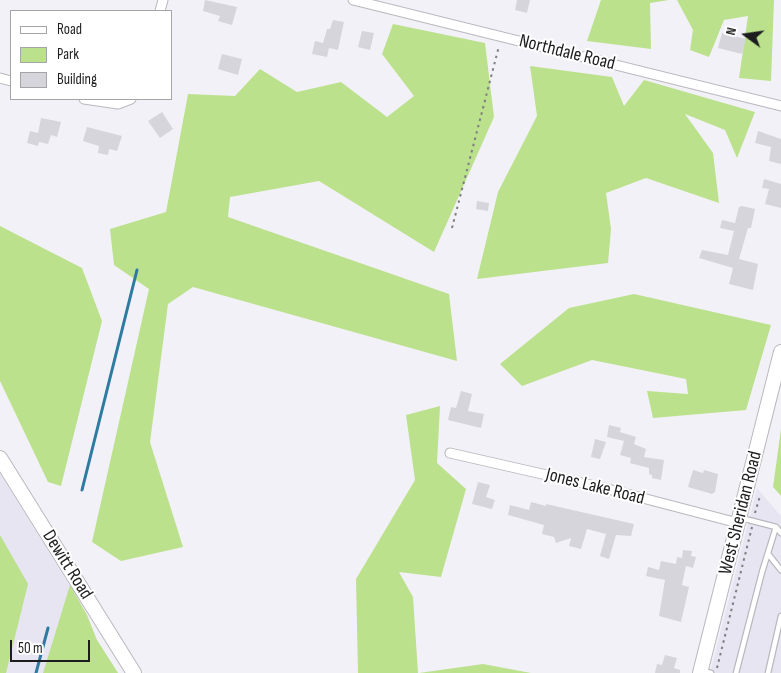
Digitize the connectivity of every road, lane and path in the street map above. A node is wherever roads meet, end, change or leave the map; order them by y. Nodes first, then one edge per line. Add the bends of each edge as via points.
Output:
1 (353, 0) edge
2 (501, 37) junction
3 (88, 100) edge
4 (130, 100) edge
5 (781, 106) edge
6 (452, 228) dead end
7 (781, 352) edge
8 (450, 453) dead end
9 (0, 458) edge
10 (760, 496) dead end
11 (744, 520) junction
12 (776, 527) junction
13 (781, 532) edge
14 (769, 554) junction
15 (781, 570) edge
16 (781, 616) edge
17 (704, 672) edge
18 (134, 673) edge
19 (716, 673) edge
20 (736, 673) edge
21 (768, 673) edge

1 - 2 street, Northdale Road
2 - 5 street, Northdale Road
2 - 6 path
3 - 4 street via 118,104
7 - 11 street, West Sheridan Road
8 - 11 street, Jones Lake Road
9 - 18 street, Dewitt Road
10 - 11 path
11 - 12 lane
11 - 17 street, West Sheridan Road
11 - 19 path
12 - 13 lane
12 - 14 lane
14 - 15 lane
14 - 20 lane
16 - 21 lane

